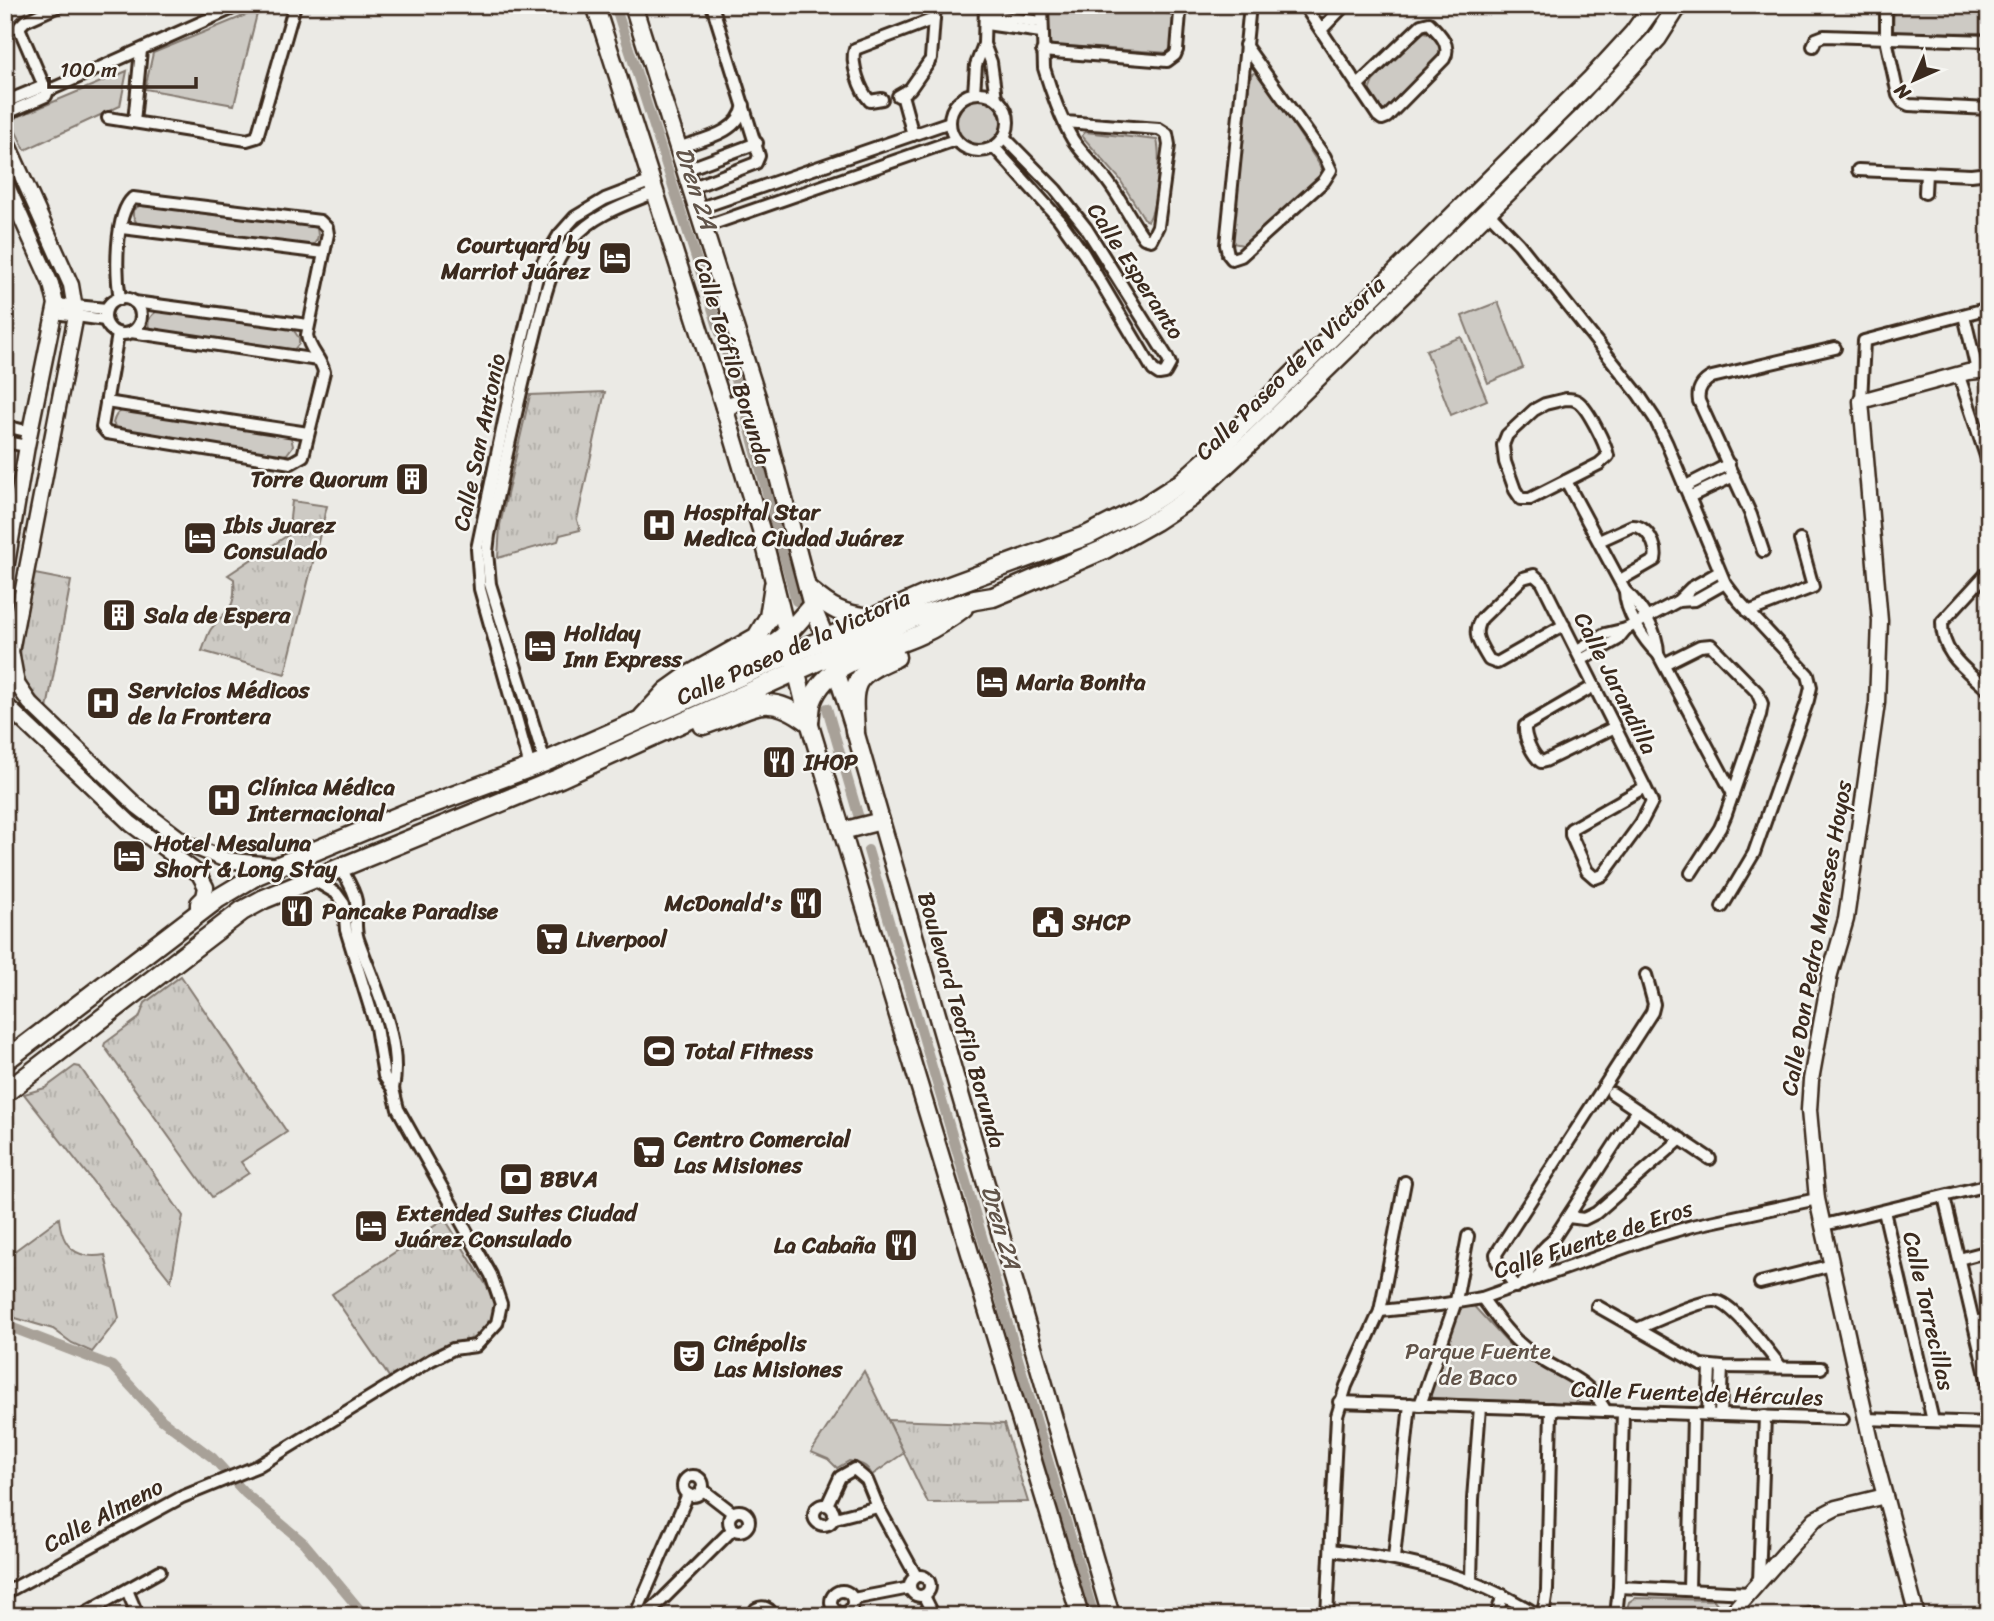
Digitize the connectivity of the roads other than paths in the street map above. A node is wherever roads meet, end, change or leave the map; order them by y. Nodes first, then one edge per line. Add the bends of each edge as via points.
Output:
1 (61, 5) edge
2 (240, 5) edge
3 (295, 5) edge
4 (595, 5) edge
5 (633, 5) edge
6 (712, 5) edge
7 (935, 5) edge
8 (1042, 5) edge
9 (1171, 5) edge
10 (1250, 5) edge
11 (1304, 5) edge
12 (1345, 5) edge
13 (1654, 5) edge
14 (1678, 5) edge
15 (1886, 5) edge
16 (986, 15) edge
17 (934, 19) junction
18 (1041, 27) junction
19 (1321, 30) junction
20 (1886, 39) junction
21 (1989, 41) edge
22 (984, 44) junction
23 (1245, 45) junction
24 (1813, 46) dead end
25 (141, 50) junction
26 (1042, 51) junction
27 (1590, 81) junction
28 (1357, 86) junction
29 (47, 87) junction
30 (974, 93) junction
31 (996, 98) junction
32 (883, 99) dead end
33 (5, 102) edge
34 (744, 106) junction
35 (1989, 109) edge
36 (5, 114) edge
37 (108, 118) dead end
38 (1582, 118) junction
39 (134, 122) junction
40 (950, 122) junction
41 (1065, 122) junction
42 (913, 135) junction
43 (5, 138) edge
44 (1005, 138) junction
45 (955, 139) junction
46 (757, 144) junction
47 (678, 148) junction
48 (995, 148) junction
49 (685, 170) junction
50 (1858, 170) dead end
51 (1926, 173) junction
52 (1989, 173) edge
53 (5, 183) edge
54 (654, 186) junction
55 (691, 188) junction
56 (1926, 193) dead end
57 (697, 209) junction
58 (1487, 211) junction
59 (122, 228) junction
60 (704, 228) junction
61 (324, 253) junction
62 (120, 299) junction
63 (134, 302) junction
64 (1989, 308) edge
65 (55, 309) junction
66 (76, 311) junction
67 (106, 314) junction
68 (1964, 315) junction
69 (1146, 323) junction
70 (308, 326) junction
71 (131, 332) junction
72 (118, 334) junction
73 (1131, 334) junction
74 (1835, 348) dead end
75 (318, 360) junction
76 (1983, 370) edge
77 (1959, 376) junction
78 (1272, 395) junction
79 (757, 397) junction
80 (1861, 401) junction
81 (106, 402) junction
82 (724, 407) junction
83 (5, 426) edge
84 (308, 433) junction
85 (1256, 436) junction
86 (29, 439) junction
87 (5, 442) edge
88 (1729, 464) junction
89 (1989, 465) edge
90 (1734, 475) junction
91 (1566, 481) junction
92 (1686, 492) junction
93 (1088, 535) junction
94 (1800, 540) dead end
95 (1598, 541) junction
96 (1763, 551) dead end
97 (9, 557) junction
98 (28, 560) junction
99 (1989, 571) edge
100 (1719, 572) junction
101 (5, 575) edge
102 (1725, 583) junction
103 (1622, 585) junction
104 (774, 586) junction
105 (811, 598) junction
106 (984, 598) junction
107 (1678, 601) junction
108 (1748, 612) junction
109 (871, 618) junction
110 (1636, 624) junction
111 (1564, 625) junction
112 (786, 635) junction
113 (792, 653) junction
114 (830, 655) junction
115 (1579, 655) junction
116 (1661, 659) junction
117 (797, 671) junction
118 (1594, 686) junction
119 (20, 690) junction
120 (1989, 691) edge
121 (5, 702) edge
122 (672, 707) junction
123 (809, 722) junction
124 (636, 724) junction
125 (1615, 727) junction
126 (855, 731) junction
127 (666, 732) junction
128 (538, 765) junction
129 (560, 778) junction
130 (1645, 787) junction
131 (1733, 794) junction
132 (471, 813) junction
133 (151, 818) junction
134 (881, 821) junction
135 (842, 831) junction
136 (141, 832) junction
137 (280, 866) junction
138 (340, 867) junction
139 (1691, 873) dead end
140 (312, 879) junction
141 (1722, 907) dead end
142 (198, 914) junction
143 (1646, 975) dead end
144 (5, 1061) edge
145 (393, 1089) junction
146 (5, 1093) edge
147 (1612, 1093) dead end
148 (1637, 1110) junction
149 (1681, 1139) junction
150 (1710, 1159) dead end
151 (1405, 1182) dead end
152 (1989, 1185) edge
153 (1944, 1198) junction
154 (1817, 1199) junction
155 (1884, 1211) junction
156 (1568, 1217) junction
157 (1824, 1226) junction
158 (1468, 1236) dead end
159 (1552, 1241) junction
160 (1989, 1251) edge
161 (1959, 1259) junction
162 (1832, 1265) junction
163 (1537, 1279) junction
164 (1760, 1283) dead end
165 (1519, 1286) junction
166 (1482, 1298) junction
167 (1456, 1301) junction
168 (1597, 1306) dead end
169 (1380, 1311) junction
170 (1989, 1319) edge
171 (1974, 1322) junction
172 (1637, 1329) junction
173 (1710, 1367) junction
174 (1722, 1367) junction
175 (1781, 1367) junction
176 (1821, 1368) dead end
177 (1989, 1388) edge
178 (1339, 1402) junction
179 (1415, 1404) junction
180 (1480, 1407) junction
181 (1551, 1409) junction
182 (1606, 1411) junction
183 (1623, 1412) junction
184 (1693, 1414) junction
185 (1708, 1414) junction
186 (1720, 1415) junction
187 (1765, 1416) junction
188 (1843, 1419) dead end
189 (1865, 1419) junction
190 (1933, 1421) junction
191 (1989, 1423) edge
192 (702, 1489) junction
193 (688, 1494) junction
194 (1885, 1496) junction
195 (827, 1505) junction
196 (878, 1507) junction
197 (733, 1513) junction
198 (835, 1518) junction
199 (733, 1529) junction
200 (1331, 1550) junction
201 (1394, 1558) junction
202 (160, 1571) dead end
203 (916, 1576) junction
204 (1471, 1581) junction
205 (1619, 1587) junction
206 (1755, 1587) junction
207 (909, 1588) junction
208 (1689, 1589) junction
209 (127, 1590) junction
210 (5, 1593) edge
211 (1503, 1595) junction
212 (924, 1596) junction
213 (853, 1598) dead end
214 (101, 1605) junction
215 (80, 1616) edge
216 (106, 1616) edge
217 (138, 1616) edge
218 (635, 1616) edge
219 (752, 1616) edge
220 (772, 1616) edge
221 (934, 1616) edge
222 (1080, 1616) edge
223 (1111, 1616) edge
224 (1327, 1616) edge
225 (1496, 1616) edge
226 (1541, 1616) edge
227 (1616, 1616) edge
228 (1729, 1616) edge
229 (1803, 1616) edge
230 (1837, 1616) edge
231 (1917, 1616) edge

1 - 29 street via 20,26
2 - 25 street
3 - 39 street via 257,137
4 - 54 main road, Calle Teófilo Borunda
5 - 47 main road, Calle Teófilo Borunda
6 - 34 street
7 - 17 street
8 - 18 street
9 - 26 street via 1180,13 1177,50 1167,61
10 - 23 street
11 - 19 street
12 - 19 street
13 - 27 main road, Calle Paseo de la Victoria
14 - 38 main road, Calle Paseo de la Victoria via 1657,38
15 - 20 street
16 - 18 street
16 - 22 street
17 - 32 street via 855,49 853,58 864,94 870,101
17 - 42 street via 930,60 914,85 900,95
18 - 26 street
19 - 28 street
20 - 21 street
20 - 24 street via 1824,36
20 - 35 street via 1900,100 1909,105
22 - 30 street via 976,65
22 - 31 street
23 - 23 street via 1226,245 1229,257 1235,258 1331,170
25 - 29 street via 52,89
25 - 39 street
26 - 41 street via 1046,75
27 - 38 main road via 1594,91
27 - 78 main road, Calle Paseo de la Victoria
28 - 28 street via 1421,25 1429,23 1446,43 1447,53 1387,117 1378,116
29 - 33 street
29 - 36 street via 46,96
30 - 31 street
30 - 40 street via 954,107
31 - 44 street via 1009,116
34 - 46 street
34 - 47 street via 739,120 728,130
37 - 39 street
38 - 58 main road, Calle Paseo de la Victoria
40 - 42 street
40 - 45 street
41 - 41 street via 1074,142 1112,187 1140,233 1151,240 1155,237 1170,145 1167,134 1159,129
42 - 57 street
43 - 66 street via 71,285
44 - 48 street
44 - 69 street, Calle Esperanto via 1086,228
45 - 48 street via 973,151
45 - 60 street
46 - 49 street
46 - 55 street via 760,156 756,163
47 - 49 main road, Calle Teófilo Borunda
48 - 73 street, Calle Esperanto via 1059,219
49 - 55 main road, Calle Teófilo Borunda
50 - 51 street
51 - 52 street
51 - 56 street
53 - 65 street via 51,284
54 - 82 main road, Calle Teófilo Borunda
54 - 128 street, Calle San Antonio via 593,221 575,236 555,264 489,535 490,584
54 - 128 street, Calle San Antonio via 605,199 575,217 544,262 477,549 480,589
55 - 57 main road, Calle Teófilo Borunda
57 - 60 main road, Calle Teófilo Borunda
58 - 85 main road, Calle Paseo de la Victoria
58 - 92 street via 1522,247 1639,395 1659,427
59 - 61 street
59 - 61 street via 127,205 137,198 311,218 327,228
59 - 62 street via 116,256
60 - 79 main road, Calle Teófilo Borunda
61 - 70 street
62 - 63 street
62 - 67 street via 112,302
63 - 70 street
63 - 71 street via 140,320
64 - 68 street
65 - 66 street
65 - 86 street
66 - 67 street
66 - 98 street
67 - 72 street via 110,329
68 - 76 street
68 - 80 street, Calle Don Pedro Meneses Hoyos via 1864,341
69 - 73 street
69 - 73 street, Calle Esperanto via 1169,361 1165,373 1153,370
70 - 75 street via 308,343
71 - 72 street
71 - 75 street
72 - 81 street
74 - 88 street via 1704,382 1699,401
75 - 84 street via 324,372
76 - 77 street
77 - 80 street
77 - 89 street
78 - 85 main road via 1253,426
78 - 93 main road, Calle Paseo de la Victoria via 1181,483
79 - 82 main road
79 - 105 main road, Calle Teófilo Borunda
80 - 154 street, Calle Don Pedro Meneses Hoyos via 1880,621 1877,703 1846,919 1830,974 1811,1080
81 - 84 street
81 - 84 street via 102,427 110,435 291,463 303,456
82 - 104 main road, Calle Teófilo Borunda
83 - 86 street
85 - 106 main road, Calle Paseo de la Victoria via 1190,498 1155,521 1105,549
86 - 87 street
86 - 97 street
88 - 90 street
88 - 92 street
90 - 92 street
90 - 96 street
91 - 91 street via 1608,456 1586,411 1577,401 1566,399 1545,404 1520,421 1503,445 1521,499
91 - 95 street
92 - 100 street
93 - 106 main road via 1003,580
93 - 109 main road, Calle Paseo de la Victoria
94 - 108 street via 1813,587
95 - 103 street
95 - 103 street via 1632,526 1646,530 1655,560
97 - 98 street
97 - 101 street
98 - 119 street via 11,652
99 - 120 street via 1942,622 1948,652
100 - 102 street
100 - 107 street
102 - 107 street via 1695,600
102 - 108 street
103 - 110 street via 1634,600
104 - 112 main road, Calle Teófilo Borunda
104 - 124 main road via 769,618 757,636 667,691
105 - 109 main road via 848,615
105 - 112 main road
105 - 114 main road, Calle Teófilo Borunda
106 - 114 main road, Calle Paseo de la Victoria via 915,617
106 - 126 main road via 934,641 863,673 855,690
107 - 110 street
108 - 141 street via 1803,668 1811,687 1754,853
109 - 114 main road, Calle Paseo de la Victoria
110 - 115 street via 1610,632
110 - 116 street
111 - 111 street, Calle Jarandilla via 1497,663 1489,660 1476,637 1482,618 1523,578 1534,575
111 - 115 street, Calle Jarandilla
112 - 113 main road, Calle Teófilo Borunda
112 - 122 main road via 694,685
113 - 114 main road, Calle Paseo de la Victoria
113 - 117 main road
113 - 122 main road, Calle Paseo de la Victoria
114 - 117 main road, Calle Paseo de la Victoria
114 - 123 main road via 823,683 811,703
114 - 126 main road, Boulevard Teofilo Borunda
115 - 118 street, Calle Jarandilla
116 - 131 street
116 - 131 street via 1711,645 1757,692 1760,715
117 - 123 main road
117 - 127 main road, Calle Paseo de la Victoria
118 - 125 street, Calle Jarandilla
118 - 125 street via 1525,726 1536,758 1545,761
119 - 121 street
119 - 133 street
121 - 136 street
122 - 124 main road, Calle Paseo de la Victoria
122 - 129 main road via 656,722 570,763
123 - 127 main road via 778,704 765,704
123 - 135 main road
124 - 128 main road, Calle Paseo de la Victoria
125 - 130 street, Calle Jarandilla
126 - 134 main road, Boulevard Teofilo Borunda
127 - 129 main road, Calle Paseo de la Victoria
128 - 132 main road via 539,774 497,792
128 - 137 main road, Calle Paseo de la Victoria
129 - 132 main road, Calle Paseo de la Victoria
130 - 130 street, Calle Jarandilla via 1652,802 1641,823 1603,875 1595,878 1571,829
131 - 139 street via 1720,828
132 - 138 main road, Calle Paseo de la Victoria
133 - 136 street
133 - 137 street via 206,854
134 - 135 main road
134 - 223 main road, Boulevard Teofilo Borunda
135 - 222 main road
136 - 142 street via 203,879 205,892
137 - 142 main road, Calle Paseo de la Victoria via 240,884
138 - 140 main road, Calle Paseo de la Victoria
138 - 145 street via 355,898 358,938 388,1027 396,1074
140 - 145 street, Calle Almeno via 336,893 344,904 346,930 376,1027 384,1076
140 - 146 main road, Calle Paseo de la Victoria via 242,911
142 - 144 main road, Calle Paseo de la Victoria
143 - 165 street via 1654,1004 1651,1012 1496,1254
145 - 210 street, Calle Almeno via 398,1109 491,1275 501,1304 497,1323 475,1346 453,1349 431,1360 258,1466 182,1497
147 - 148 street
148 - 149 street
148 - 156 street
149 - 150 street
149 - 156 street via 1596,1213 1584,1219
151 - 169 street
152 - 153 street
153 - 155 street
153 - 161 street
154 - 157 street, Calle Don Pedro Meneses Hoyos
154 - 163 street, Calle Fuente de Eros via 1692,1226
155 - 157 street
155 - 190 street, Calle Torrecillas
156 - 159 street
157 - 162 street, Calle Don Pedro Meneses Hoyos
158 - 167 street
159 - 163 street
159 - 165 street
160 - 161 street
161 - 171 street
162 - 164 street
162 - 189 street, Calle Don Pedro Meneses Hoyos
163 - 165 street, Calle Fuente de Eros
165 - 166 street, Calle Fuente de Eros
166 - 167 street, Calle Fuente de Eros
166 - 182 street via 1518,1342 1588,1386
167 - 169 street, Calle Fuente de Eros
167 - 179 street
168 - 172 street
169 - 178 street
170 - 171 street
171 - 177 street
172 - 173 street
172 - 175 street via 1719,1301
173 - 174 street
173 - 185 street
174 - 175 street
174 - 186 street
175 - 176 street
178 - 179 street, Calle Fuente de Hércules
178 - 200 street
179 - 180 street, Calle Fuente de Hércules
179 - 201 street
180 - 181 street, Calle Fuente de Hércules
180 - 204 street
181 - 182 street, Calle Fuente de Hércules
181 - 226 street via 1547,1590
182 - 183 street, Calle Fuente de Hércules
183 - 184 street, Calle Fuente de Hércules
183 - 205 street
184 - 185 street, Calle Fuente de Hércules
184 - 208 street
185 - 186 street, Calle Fuente de Hércules
186 - 187 street, Calle Fuente de Hércules
187 - 188 street, Calle Fuente de Hércules
187 - 206 street
189 - 190 street
189 - 194 street, Calle Don Pedro Meneses Hoyos
190 - 191 street
192 - 193 street
192 - 193 street via 701,1479 692,1476 683,1485
192 - 197 street
193 - 218 street
194 - 206 street via 1822,1514
194 - 231 street, Calle Don Pedro Meneses Hoyos
195 - 196 street via 840,1477 853,1469 867,1480
195 - 198 street
195 - 198 street via 817,1508 814,1519 823,1526
196 - 198 street
196 - 203 street
197 - 199 street via 729,1521
197 - 199 street via 745,1514 749,1522 741,1531
199 - 218 street via 656,1606
200 - 201 street
200 - 224 street
201 - 204 street
202 - 209 street
203 - 207 street
203 - 212 street via 929,1581
204 - 211 street
205 - 208 street
205 - 227 street
206 - 208 street
206 - 228 street
207 - 212 street
207 - 213 street
209 - 214 street
209 - 217 street
211 - 225 street
211 - 226 street
212 - 221 street
214 - 215 street
214 - 216 street
219 - 220 street via 763,1607
229 - 230 street

